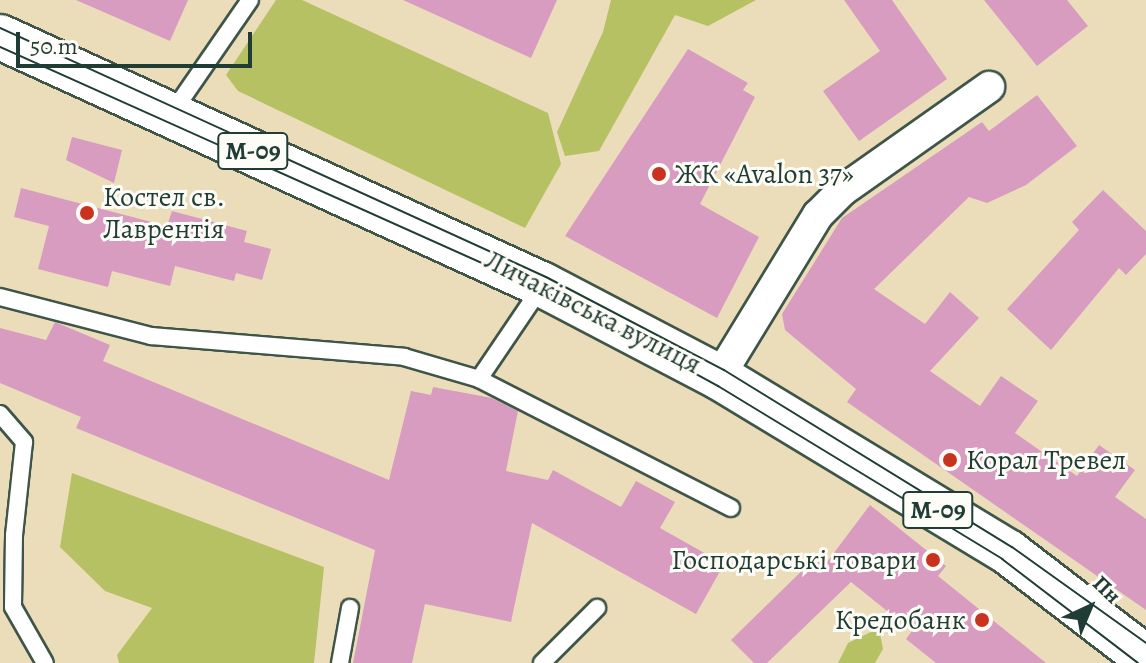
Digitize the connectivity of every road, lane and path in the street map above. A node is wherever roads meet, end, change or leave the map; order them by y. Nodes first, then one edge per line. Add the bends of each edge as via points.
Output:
1 (250, 0) edge
2 (0, 37) edge
3 (989, 87) dead end
4 (172, 113) junction
5 (543, 285) junction
6 (0, 297) edge
7 (719, 377) junction
8 (479, 379) junction
9 (0, 414) edge
10 (731, 508) dead end
11 (350, 608) dead end
12 (597, 608) dead end
13 (1146, 658) edge
14 (45, 663) edge
15 (340, 663) edge
16 (542, 663) edge

1 - 4 lane
2 - 4 main road, Личаківська вулиця / М-09
3 - 7 street via 852,184 818,215
4 - 5 main road, Личаківська вулиця / М-09
5 - 7 main road, Личаківська вулиця / М-09
5 - 8 lane
6 - 8 lane via 151,336 404,357
7 - 13 main road, Личаківська вулиця / М-09 via 1008,552
8 - 10 lane
9 - 14 lane via 24,442 13,607
11 - 15 lane
12 - 16 lane

